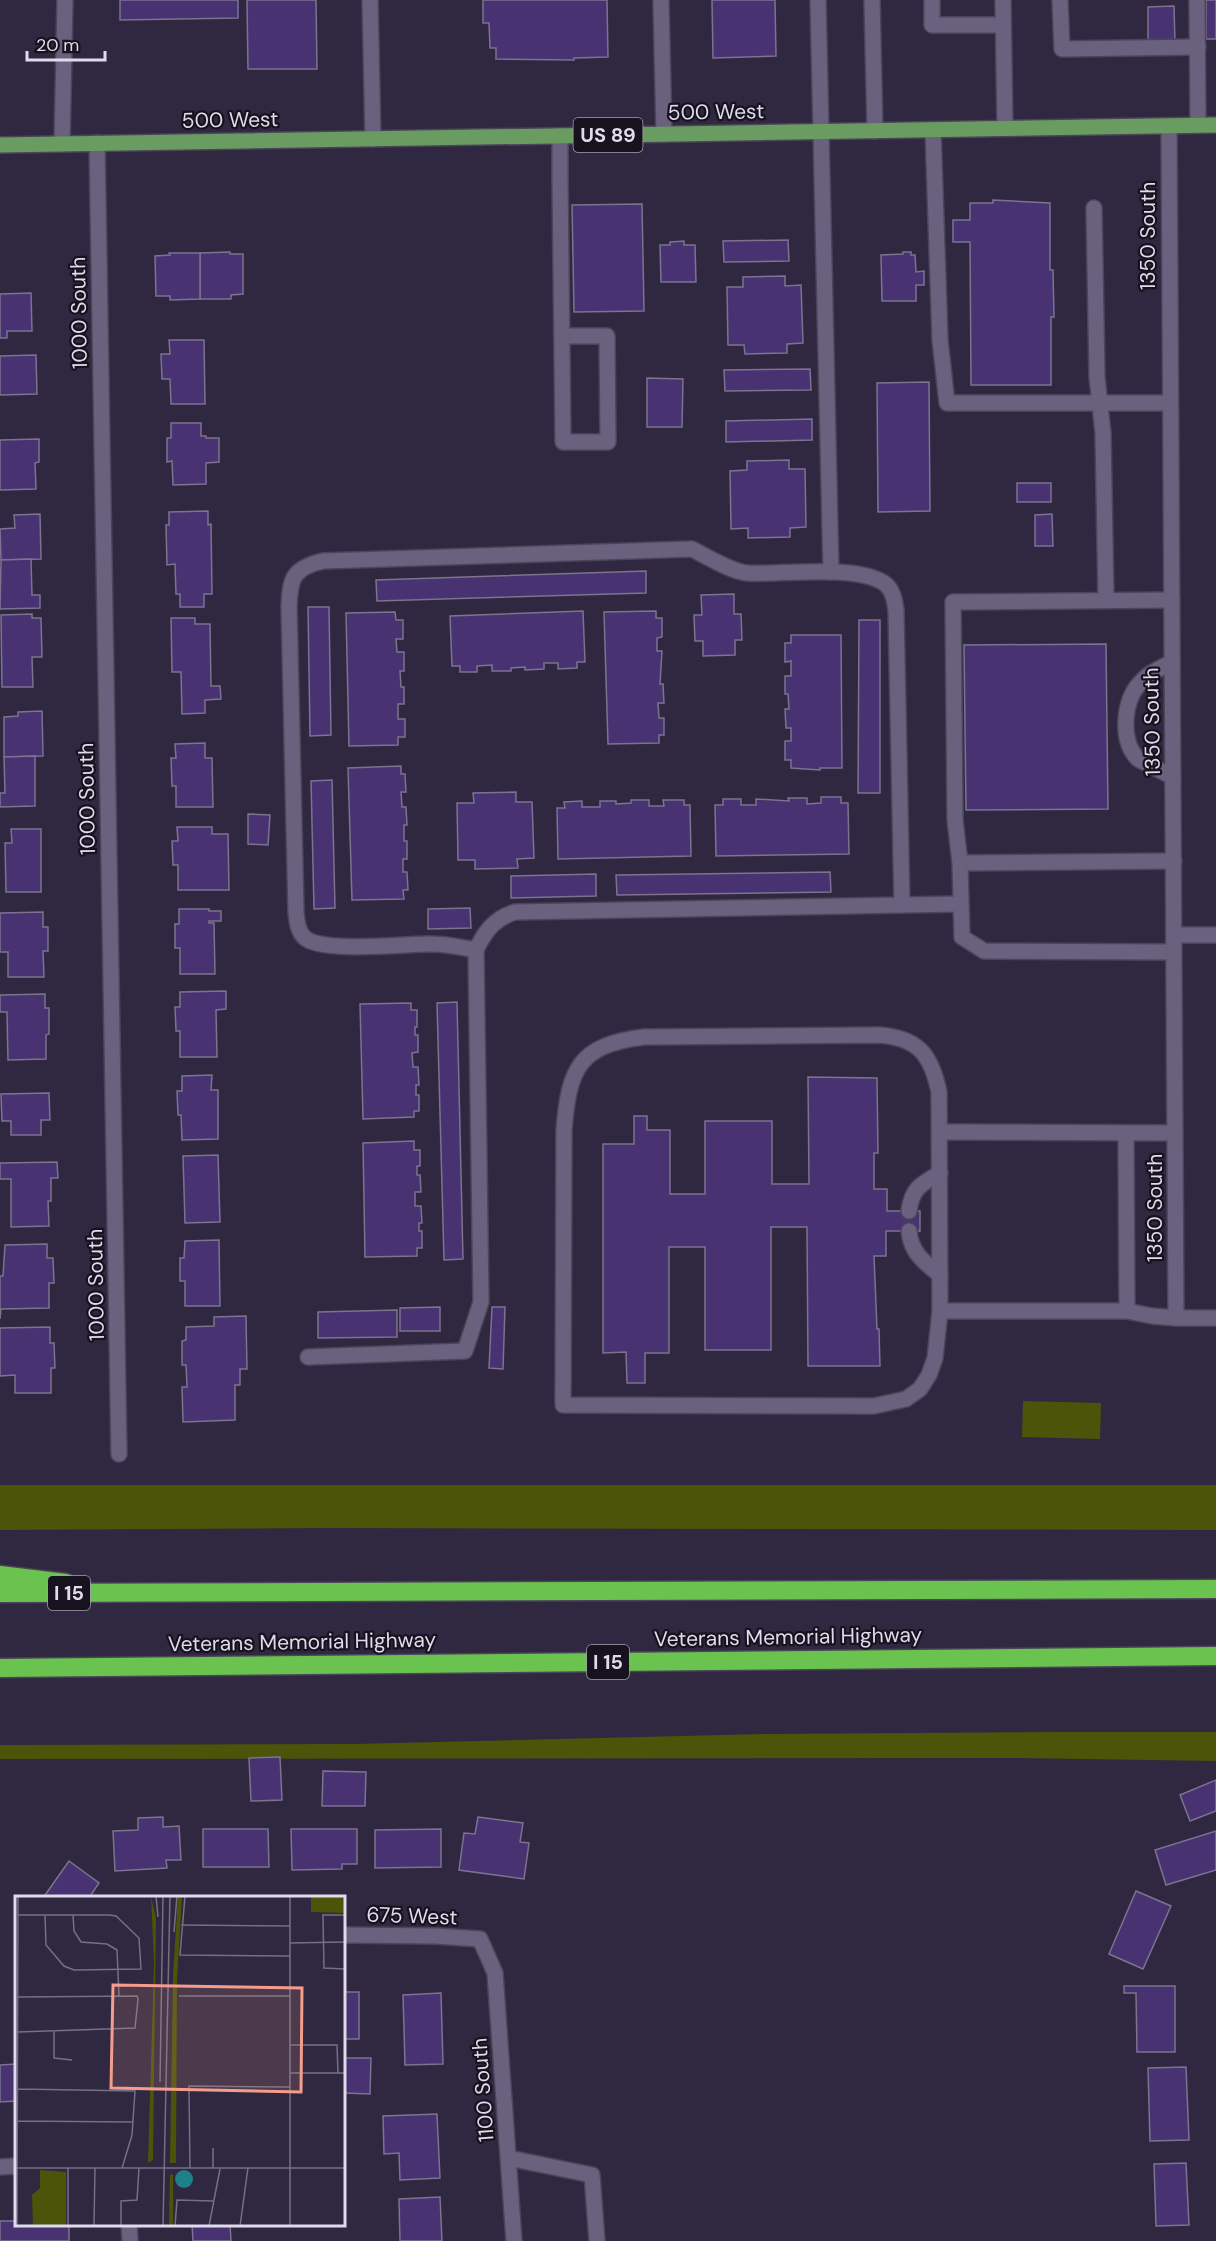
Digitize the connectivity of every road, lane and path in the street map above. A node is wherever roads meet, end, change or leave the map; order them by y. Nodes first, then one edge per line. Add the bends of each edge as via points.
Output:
1 (65, 0) edge
2 (370, 0) edge
3 (661, 0) edge
4 (818, 0) edge
5 (872, 0) edge
6 (932, 0) edge
7 (1003, 0) edge
8 (1060, 0) edge
9 (1197, 0) edge
10 (1003, 25) junction
11 (1198, 47) junction
12 (1198, 125) junction
13 (1216, 125) edge
14 (1169, 126) junction
15 (1005, 128) junction
16 (933, 130) junction
17 (821, 131) junction
18 (875, 131) junction
19 (664, 134) junction
20 (560, 136) junction
21 (373, 139) junction
22 (97, 143) junction
23 (62, 144) junction
24 (0, 145) edge
25 (1094, 208) dead end
26 (562, 336) junction
27 (1100, 403) junction
28 (1170, 403) junction
29 (831, 572) junction
30 (1106, 600) junction
31 (1172, 600) junction
32 (1172, 662) junction
33 (1173, 777) junction
34 (1174, 861) junction
35 (960, 863) junction
36 (960, 904) junction
37 (902, 905) junction
38 (1174, 935) junction
39 (1216, 935) edge
40 (476, 950) junction
41 (1174, 952) junction
42 (940, 1132) junction
43 (1126, 1133) junction
44 (1175, 1133) junction
45 (940, 1173) junction
46 (909, 1211) dead end
47 (909, 1231) dead end
48 (940, 1275) junction
49 (940, 1311) junction
50 (1127, 1311) junction
51 (1176, 1318) junction
52 (1216, 1318) edge
53 (308, 1357) dead end
54 (120, 1454) dead end
55 (0, 1575) edge
56 (1216, 1589) edge
57 (0, 1593) edge
58 (139, 1593) junction
59 (1216, 1656) edge
60 (0, 1668) edge
61 (345, 1935) edge
62 (480, 1940) joint
63 (509, 2158) junction
64 (15, 2166) edge
65 (0, 2167) edge
66 (129, 2226) edge
67 (130, 2241) edge
68 (513, 2241) edge
69 (597, 2241) edge

1 - 23 street
2 - 21 street
3 - 19 street
4 - 17 street
5 - 18 street
6 - 10 street via 932,25
7 - 10 street
8 - 11 street via 1062,49
9 - 11 street
10 - 15 street
11 - 12 street
12 - 13 main road, 500 West / US 89
12 - 14 main road, 500 West / US 89
14 - 15 main road, 500 West / US 89
14 - 28 street, 1350 South
15 - 16 main road, 500 West / US 89
16 - 18 main road, 500 West / US 89
16 - 27 street via 940,340 947,403
17 - 18 main road, 500 West / US 89
17 - 19 main road, 500 West / US 89
17 - 29 street
19 - 20 main road, 500 West / US 89
20 - 21 main road, 500 West / US 89
20 - 26 street
21 - 22 main road, 500 West / US 89
22 - 23 main road, 500 West / US 89
22 - 54 street, 1000 South
23 - 24 main road, 500 West / US 89
25 - 27 street
26 - 26 street via 562,442 608,442 607,336
27 - 28 street
27 - 30 street
28 - 31 street, 1350 South
29 - 37 street via 862,575 885,583 895,600
29 - 40 street via 744,573 692,549 323,561 301,568 294,576 289,596 299,929 311,942 328,946 431,944
30 - 31 street
30 - 35 street via 953,602 955,820
31 - 32 street, 1350 South
32 - 33 street, 1350 South
32 - 33 street via 1138,685 1127,721 1128,744 1133,754
33 - 34 street, 1350 South
34 - 35 street
34 - 38 street, 1350 South
35 - 36 street
36 - 37 street
36 - 41 street via 962,937 984,951
37 - 40 street via 515,912 496,921
38 - 39 street
38 - 41 street, 1350 South
40 - 53 street via 482,1302 465,1351
41 - 44 street, 1350 South
42 - 43 street
42 - 45 street
42 - 49 street via 935,1072 915,1044 897,1036 644,1037 600,1047 577,1069 566,1103 563,1405 891,1404 906,1400 929,1375 935,1358
43 - 44 street
43 - 50 street
44 - 51 street, 1350 South
45 - 46 street via 914,1191
45 - 48 street
47 - 48 street via 918,1257
48 - 49 street
49 - 50 street
50 - 51 street
51 - 52 street
55 - 58 highway
56 - 58 highway, I 15
57 - 58 highway, I 15
59 - 60 highway, Veterans Memorial Highway / I 15
61 - 62 street, 675 West
62 - 63 street, 1100 South via 495,1973
63 - 68 street, 1100 South
63 - 69 street via 592,2175
64 - 65 street
66 - 67 street

